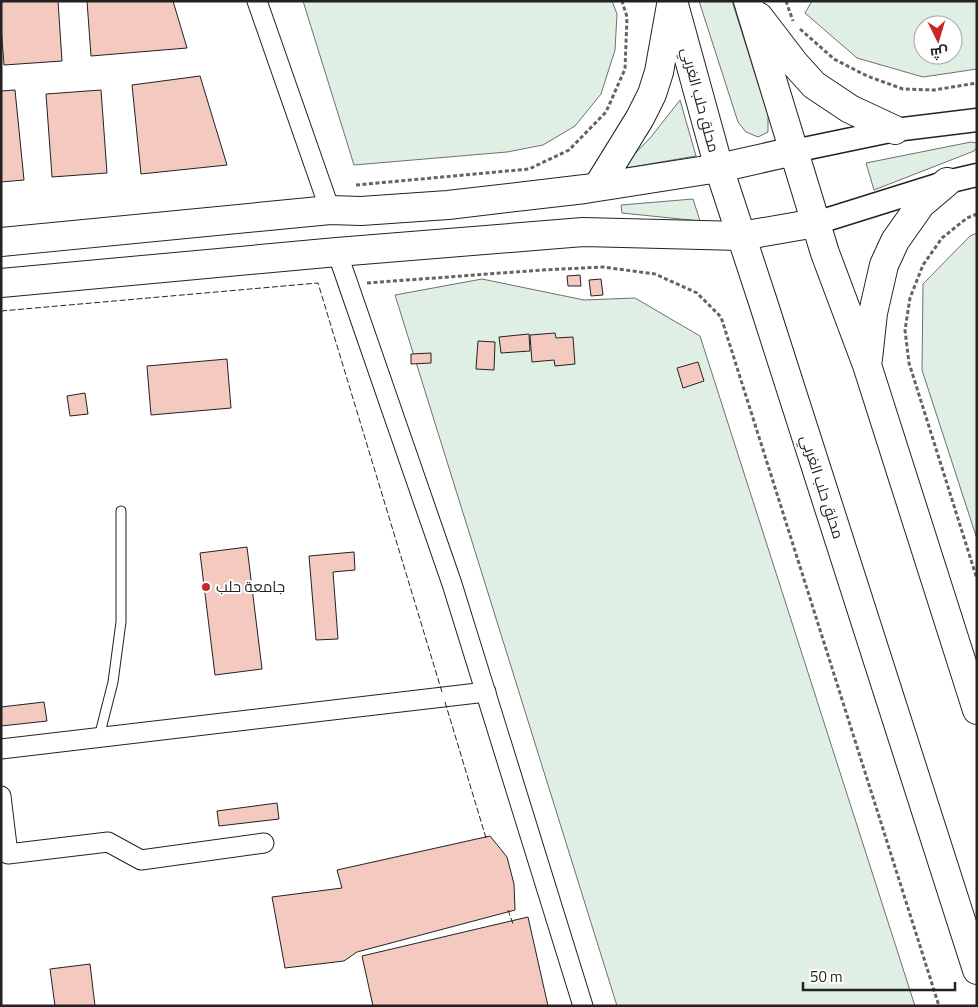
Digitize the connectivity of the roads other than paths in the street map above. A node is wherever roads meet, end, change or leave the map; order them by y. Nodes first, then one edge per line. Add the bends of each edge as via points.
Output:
1 (257, 1) edge
2 (672, 1) edge
3 (748, 2) edge
4 (977, 120) edge
5 (895, 130) junction
6 (794, 151) junction
7 (718, 168) junction
8 (977, 175) edge
9 (947, 182) junction
10 (598, 186) junction
11 (327, 199) junction
12 (816, 224) junction
13 (741, 236) junction
14 (1, 242) edge
15 (337, 252) junction
16 (1, 283) edge
17 (867, 365) junction
18 (121, 511) dead end
19 (486, 692) junction
20 (977, 710) edge
21 (99, 737) junction
22 (1, 749) edge
23 (1, 796) edge
24 (264, 843) dead end
25 (977, 970) edge
26 (583, 1006) edge

1 - 11 street
2 - 7 main road, محلق حلب الغربي
2 - 10 main road via 652,94
3 - 5 main road via 814,85 850,109
3 - 6 main road
4 - 5 street
5 - 6 street
6 - 7 main road
6 - 12 main road
7 - 10 main road
7 - 13 main road, محلق حلب الغربي
8 - 9 street
9 - 12 street
9 - 17 main road via 922,204 895,241 884,265 873,313
10 - 11 main road via 448,205 361,211
11 - 14 main road
12 - 13 main road
12 - 17 main road
13 - 15 main road via 582,232
13 - 25 main road, محلق حلب الغربي
15 - 16 main road
15 - 19 street
17 - 20 main road
18 - 21 lane via 121,622 113,682
19 - 21 street
19 - 26 street
21 - 22 street
23 - 24 street via 8,854 108,842 141,860

